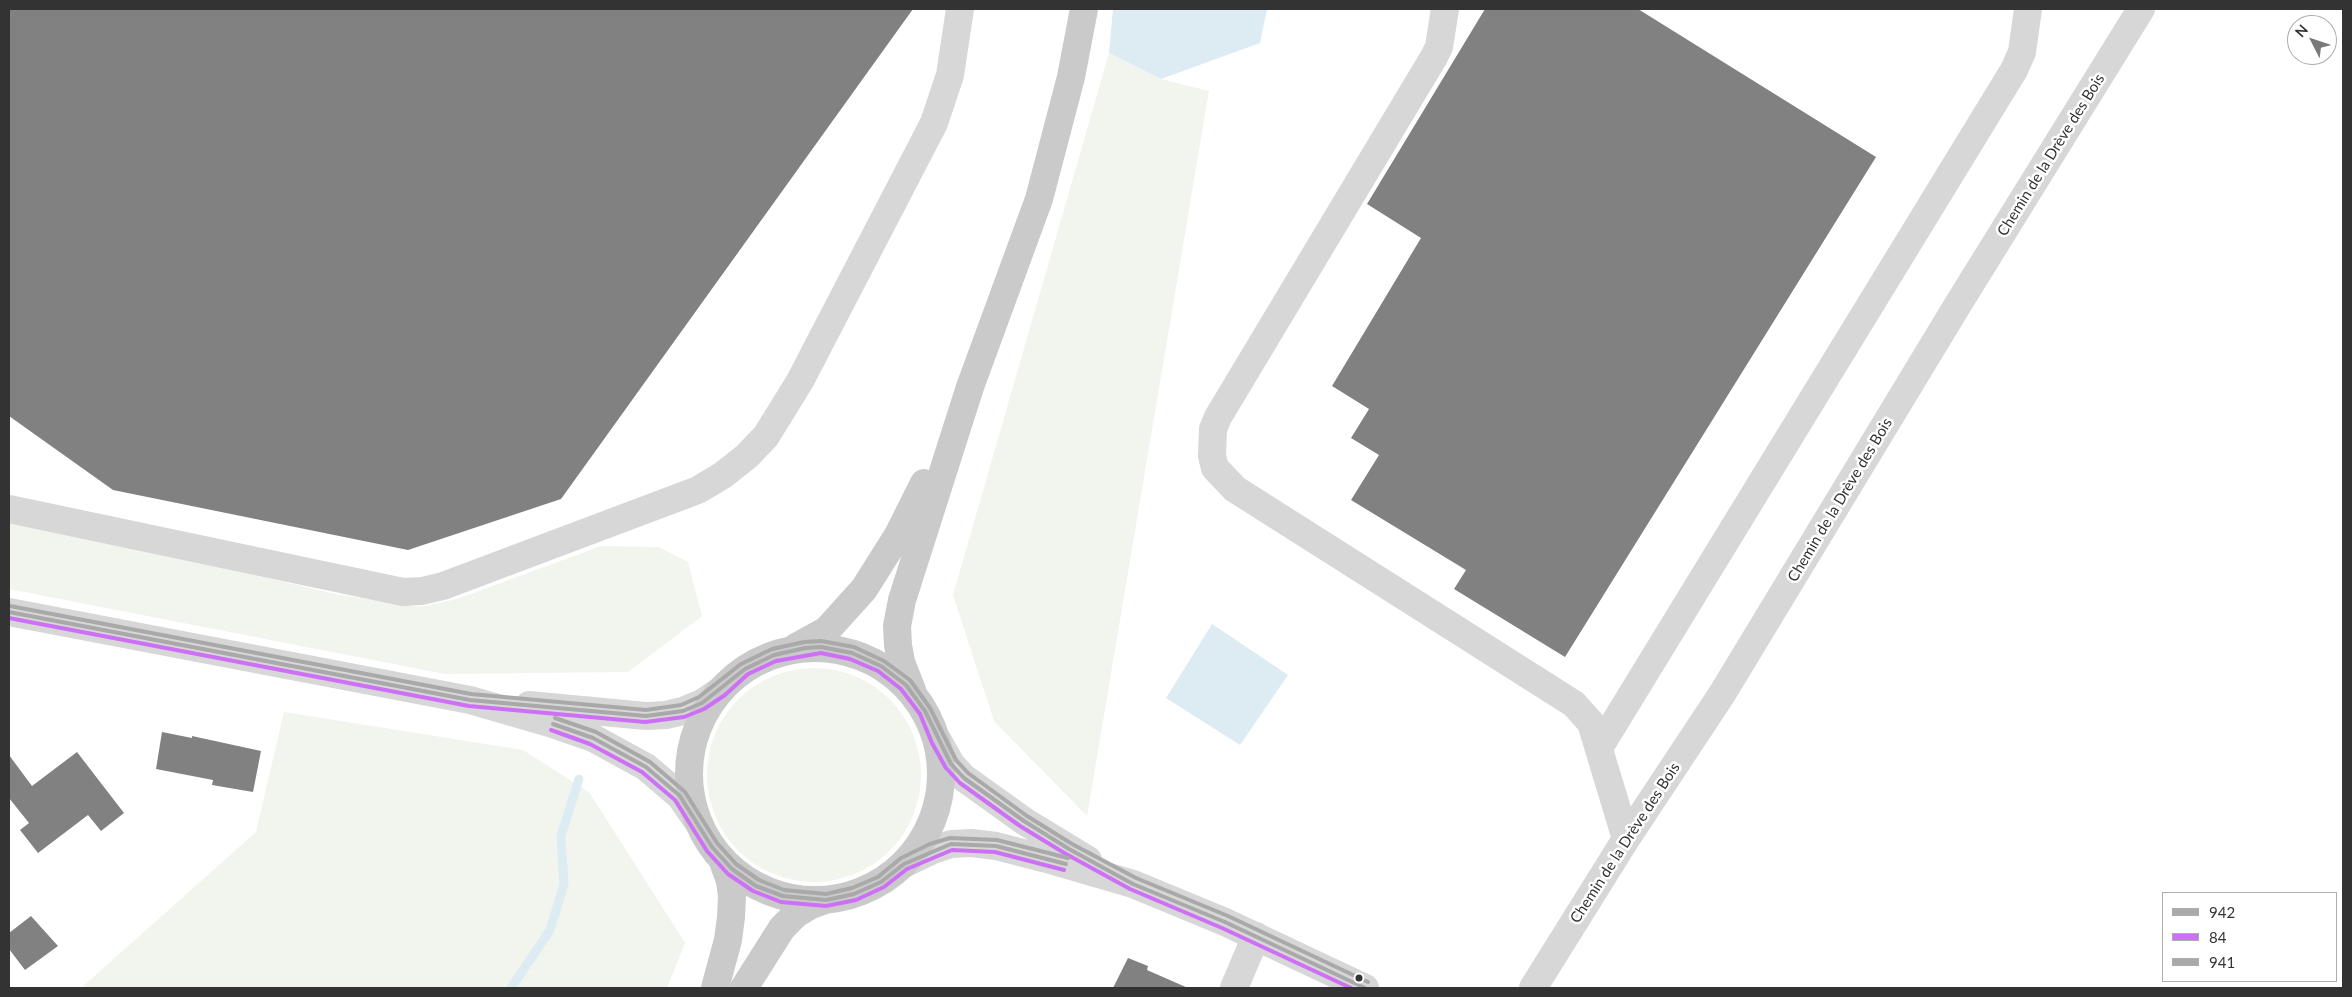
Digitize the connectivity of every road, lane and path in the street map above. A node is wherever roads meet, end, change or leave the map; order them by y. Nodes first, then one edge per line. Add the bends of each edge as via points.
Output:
1 (960, 9) edge
2 (1084, 9) edge
3 (1445, 9) edge
4 (2028, 9) edge
5 (2141, 9) edge
6 (970, 387) junction
7 (9, 509) edge
8 (9, 612) edge
9 (789, 650) junction
10 (721, 690) junction
11 (917, 698) junction
12 (1564, 698) junction
13 (470, 700) junction
14 (938, 741) junction
15 (1599, 748) junction
16 (698, 822) junction
17 (1620, 849) junction
18 (722, 859) junction
19 (904, 864) junction
20 (1133, 884) junction
21 (826, 900) junction
22 (1256, 936) junction
23 (715, 988) edge
24 (744, 988) edge
25 (1234, 988) edge
26 (1365, 988) edge
27 (1533, 988) edge

1 - 7 street via 950,75 934,123 800,382 766,436 747,456 698,490 443,586 403,592
2 - 6 main road via 1071,76 1039,199
3 - 12 street via 1434,58 1218,417 1213,429 1212,456 1215,468 1235,489
4 - 15 street via 2022,52 2014,70
5 - 17 street, Chemin de la Drève des Bois via 1722,694
6 - 9 main road via 909,515 864,589 827,630
6 - 11 main road via 898,613 901,662
8 - 13 street
9 - 10 main road via 752,665
9 - 11 main road via 821,647 852,652 895,675
10 - 13 street via 684,711 646,716
10 - 16 main road via 703,716 692,745 689,776
11 - 14 main road
12 - 15 street via 1591,723
12 - 17 street
13 - 16 street via 554,724 622,752 664,781 680,796
14 - 19 main road via 942,785 935,814 922,841
14 - 20 street via 951,764 985,794 1069,849
15 - 17 street
16 - 18 main road
17 - 27 street, Chemin de la Drève des Bois
18 - 21 main road via 744,878 769,892 797,899
18 - 23 main road via 731,888 731,917
19 - 20 street via 951,844 971,843 1006,848
19 - 21 main road via 868,889
20 - 22 street
21 - 24 main road via 796,914 782,928
22 - 25 street
22 - 26 street

